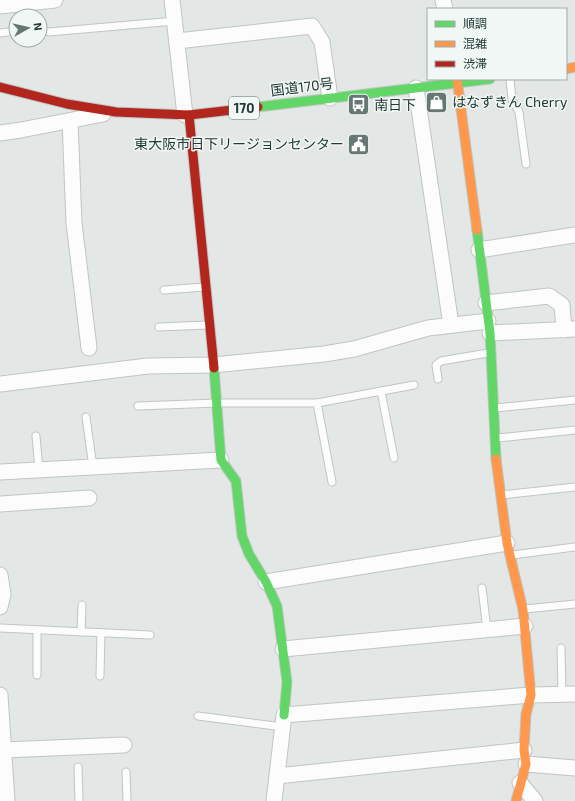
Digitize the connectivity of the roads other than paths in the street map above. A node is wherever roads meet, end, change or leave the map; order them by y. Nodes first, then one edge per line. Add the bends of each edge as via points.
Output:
1 (55, 0) edge
2 (172, 0) edge
3 (0, 6) edge
4 (174, 21) junction
5 (48, 32) edge
6 (177, 41) junction
7 (474, 80) edge
8 (510, 80) edge
9 (457, 81) edge
10 (0, 87) edge
11 (416, 88) junction
12 (330, 98) junction
13 (116, 112) junction
14 (187, 115) junction
15 (70, 121) junction
16 (0, 133) edge
17 (526, 164) dead end
18 (575, 235) edge
19 (479, 250) junction
20 (206, 287) junction
21 (164, 290) dead end
22 (486, 303) junction
23 (210, 324) junction
24 (451, 325) junction
25 (159, 327) dead end
26 (489, 327) junction
27 (569, 330) edge
28 (89, 348) dead end
29 (490, 353) junction
30 (213, 364) junction
31 (438, 379) dead end
32 (0, 384) edge
33 (414, 385) dead end
34 (382, 391) junction
35 (575, 400) edge
36 (217, 403) junction
37 (317, 403) junction
38 (138, 406) dead end
39 (494, 408) junction
40 (86, 417) dead end
41 (575, 430) edge
42 (36, 436) dead end
43 (495, 439) junction
44 (394, 458) dead end
45 (221, 460) junction
46 (93, 467) junction
47 (39, 470) junction
48 (0, 472) edge
49 (332, 482) dead end
50 (575, 486) edge
51 (501, 495) junction
52 (89, 498) dead end
53 (0, 504) edge
54 (575, 547) edge
55 (508, 549) junction
56 (0, 575) edge
57 (266, 582) junction
58 (482, 588) dead end
59 (575, 604) edge
60 (82, 605) dead end
61 (0, 607) edge
62 (523, 610) junction
63 (525, 626) junction
64 (0, 628) edge
65 (37, 630) junction
66 (487, 630) junction
67 (81, 632) junction
68 (100, 633) junction
69 (150, 635) dead end
70 (561, 648) dead end
71 (283, 649) junction
72 (37, 675) dead end
73 (100, 676) dead end
74 (569, 694) edge
75 (0, 695) edge
76 (531, 695) junction
77 (198, 716) dead end
78 (284, 721) junction
79 (1, 729) edge
80 (124, 745) dead end
81 (526, 757) junction
82 (3, 758) edge
83 (78, 768) dead end
84 (575, 768) edge
85 (126, 772) dead end
86 (277, 776) junction
87 (520, 783) junction
88 (7, 801) edge
89 (79, 801) edge
90 (127, 801) edge
91 (274, 801) edge
92 (516, 801) edge
93 (534, 801) edge

1 - 3 street
2 - 4 street
4 - 5 lane
4 - 6 street
6 - 12 street via 312,26 322,42
6 - 14 street
7 - 9 main road, 国道170号 / 170
8 - 17 lane via 512,100 519,112
9 - 11 main road, 国道170号 / 170
9 - 19 main road
10 - 13 main road, 国道170号 / 170 via 67,104
11 - 12 main road, 国道170号 / 170
11 - 24 street
12 - 14 main road, 国道170号 / 170
13 - 14 main road, 国道170号 / 170
13 - 15 street
14 - 20 main road
15 - 16 street
15 - 28 street via 74,223
18 - 19 street
19 - 22 main road
20 - 21 lane
20 - 23 main road
22 - 26 main road
22 - 27 street via 549,296 562,305
23 - 25 lane
23 - 30 main road
24 - 26 street
24 - 30 street via 428,328 354,349 324,354
26 - 27 street
26 - 29 main road
29 - 31 lane via 441,361 436,365
29 - 39 main road
30 - 32 street via 148,366
30 - 36 main road
33 - 34 lane
34 - 37 lane
34 - 44 lane
35 - 39 lane
36 - 37 lane
36 - 38 lane
36 - 45 main road
37 - 49 lane
39 - 43 main road
40 - 46 lane
41 - 43 lane
42 - 47 lane
43 - 51 main road
45 - 46 street
45 - 57 main road via 236,482 242,536 249,554
46 - 47 street
47 - 48 street
50 - 51 lane
51 - 55 main road
52 - 53 street
54 - 55 lane
55 - 57 street
55 - 62 main road
56 - 61 street via 3,594
57 - 71 main road via 277,606
58 - 66 lane
59 - 62 lane
60 - 67 lane
62 - 63 main road
63 - 66 street
63 - 76 main road
64 - 65 lane
65 - 67 lane
65 - 72 lane
66 - 71 street
67 - 68 lane
68 - 69 lane
68 - 73 lane
70 - 74 lane
71 - 78 main road via 287,682
74 - 76 street
75 - 79 street
76 - 78 street
76 - 81 main road via 526,714
77 - 78 lane
78 - 86 street
79 - 82 street
80 - 82 street
81 - 84 street
81 - 86 street
81 - 87 main road
82 - 88 street
83 - 89 lane
85 - 90 lane
86 - 91 street
87 - 92 main road
87 - 93 street

